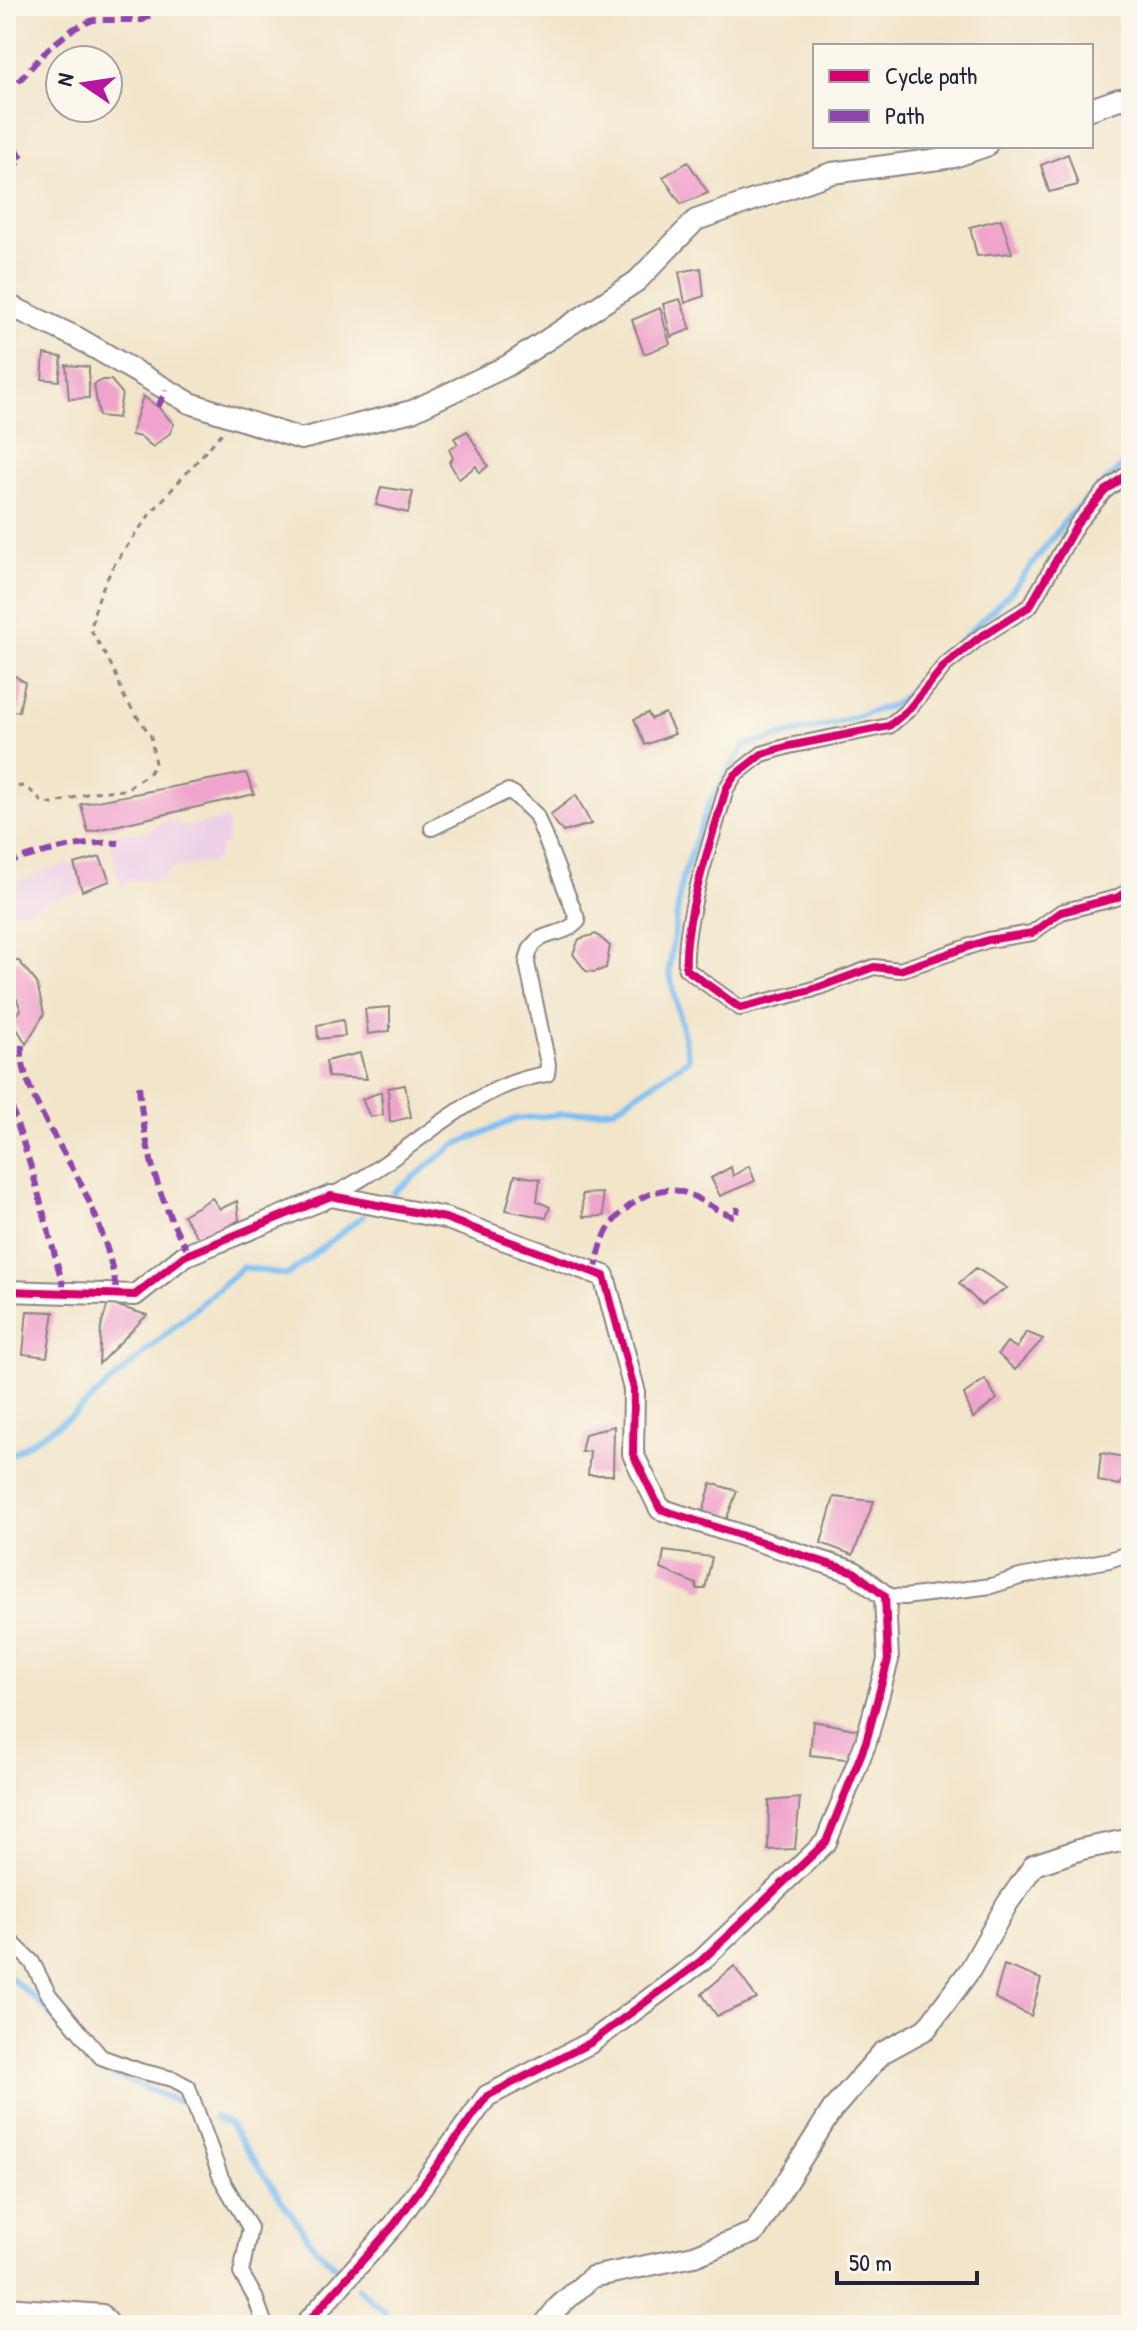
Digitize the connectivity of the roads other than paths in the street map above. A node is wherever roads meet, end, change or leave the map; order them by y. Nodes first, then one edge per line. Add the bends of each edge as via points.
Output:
1 (1131, 100) edge
2 (1093, 108) edge
3 (980, 148) edge
4 (6, 304) edge
5 (1131, 471) edge
6 (432, 828) dead end
7 (1131, 890) edge
8 (331, 1196) junction
9 (6, 1291) edge
10 (1131, 1553) edge
11 (885, 1596) junction
12 (1131, 1839) edge
13 (6, 1937) edge
14 (6, 2305) edge
15 (114, 2325) edge
16 (265, 2325) edge
17 (305, 2325) edge
18 (544, 2325) edge

1 - 2 street
3 - 4 street via 954,157 832,173 696,220 637,281 507,366 412,411 301,439 190,403 76,337
5 - 7 street via 1077,524 1030,606 945,665 889,726 762,754 735,775 726,789 685,946 686,969 740,1008 874,967 900,970 988,940 1032,933 1061,912
6 - 8 street via 508,791 536,815 578,921 547,934 528,951 547,1074 494,1092 442,1120
8 - 9 street via 184,1256 135,1295
8 - 11 street via 445,1218 604,1276 634,1389 633,1454 660,1509 854,1572
10 - 11 street via 991,1586
11 - 17 street via 888,1660 866,1742 826,1842 701,1961 590,2043 487,2096 394,2225
12 - 18 street via 1034,1865 970,1970 926,2029 882,2053 832,2110 755,2232 694,2256 592,2277
13 - 16 street via 32,1962 49,1995 101,2057 188,2087 221,2178 250,2228 241,2273
14 - 15 street via 103,2312

